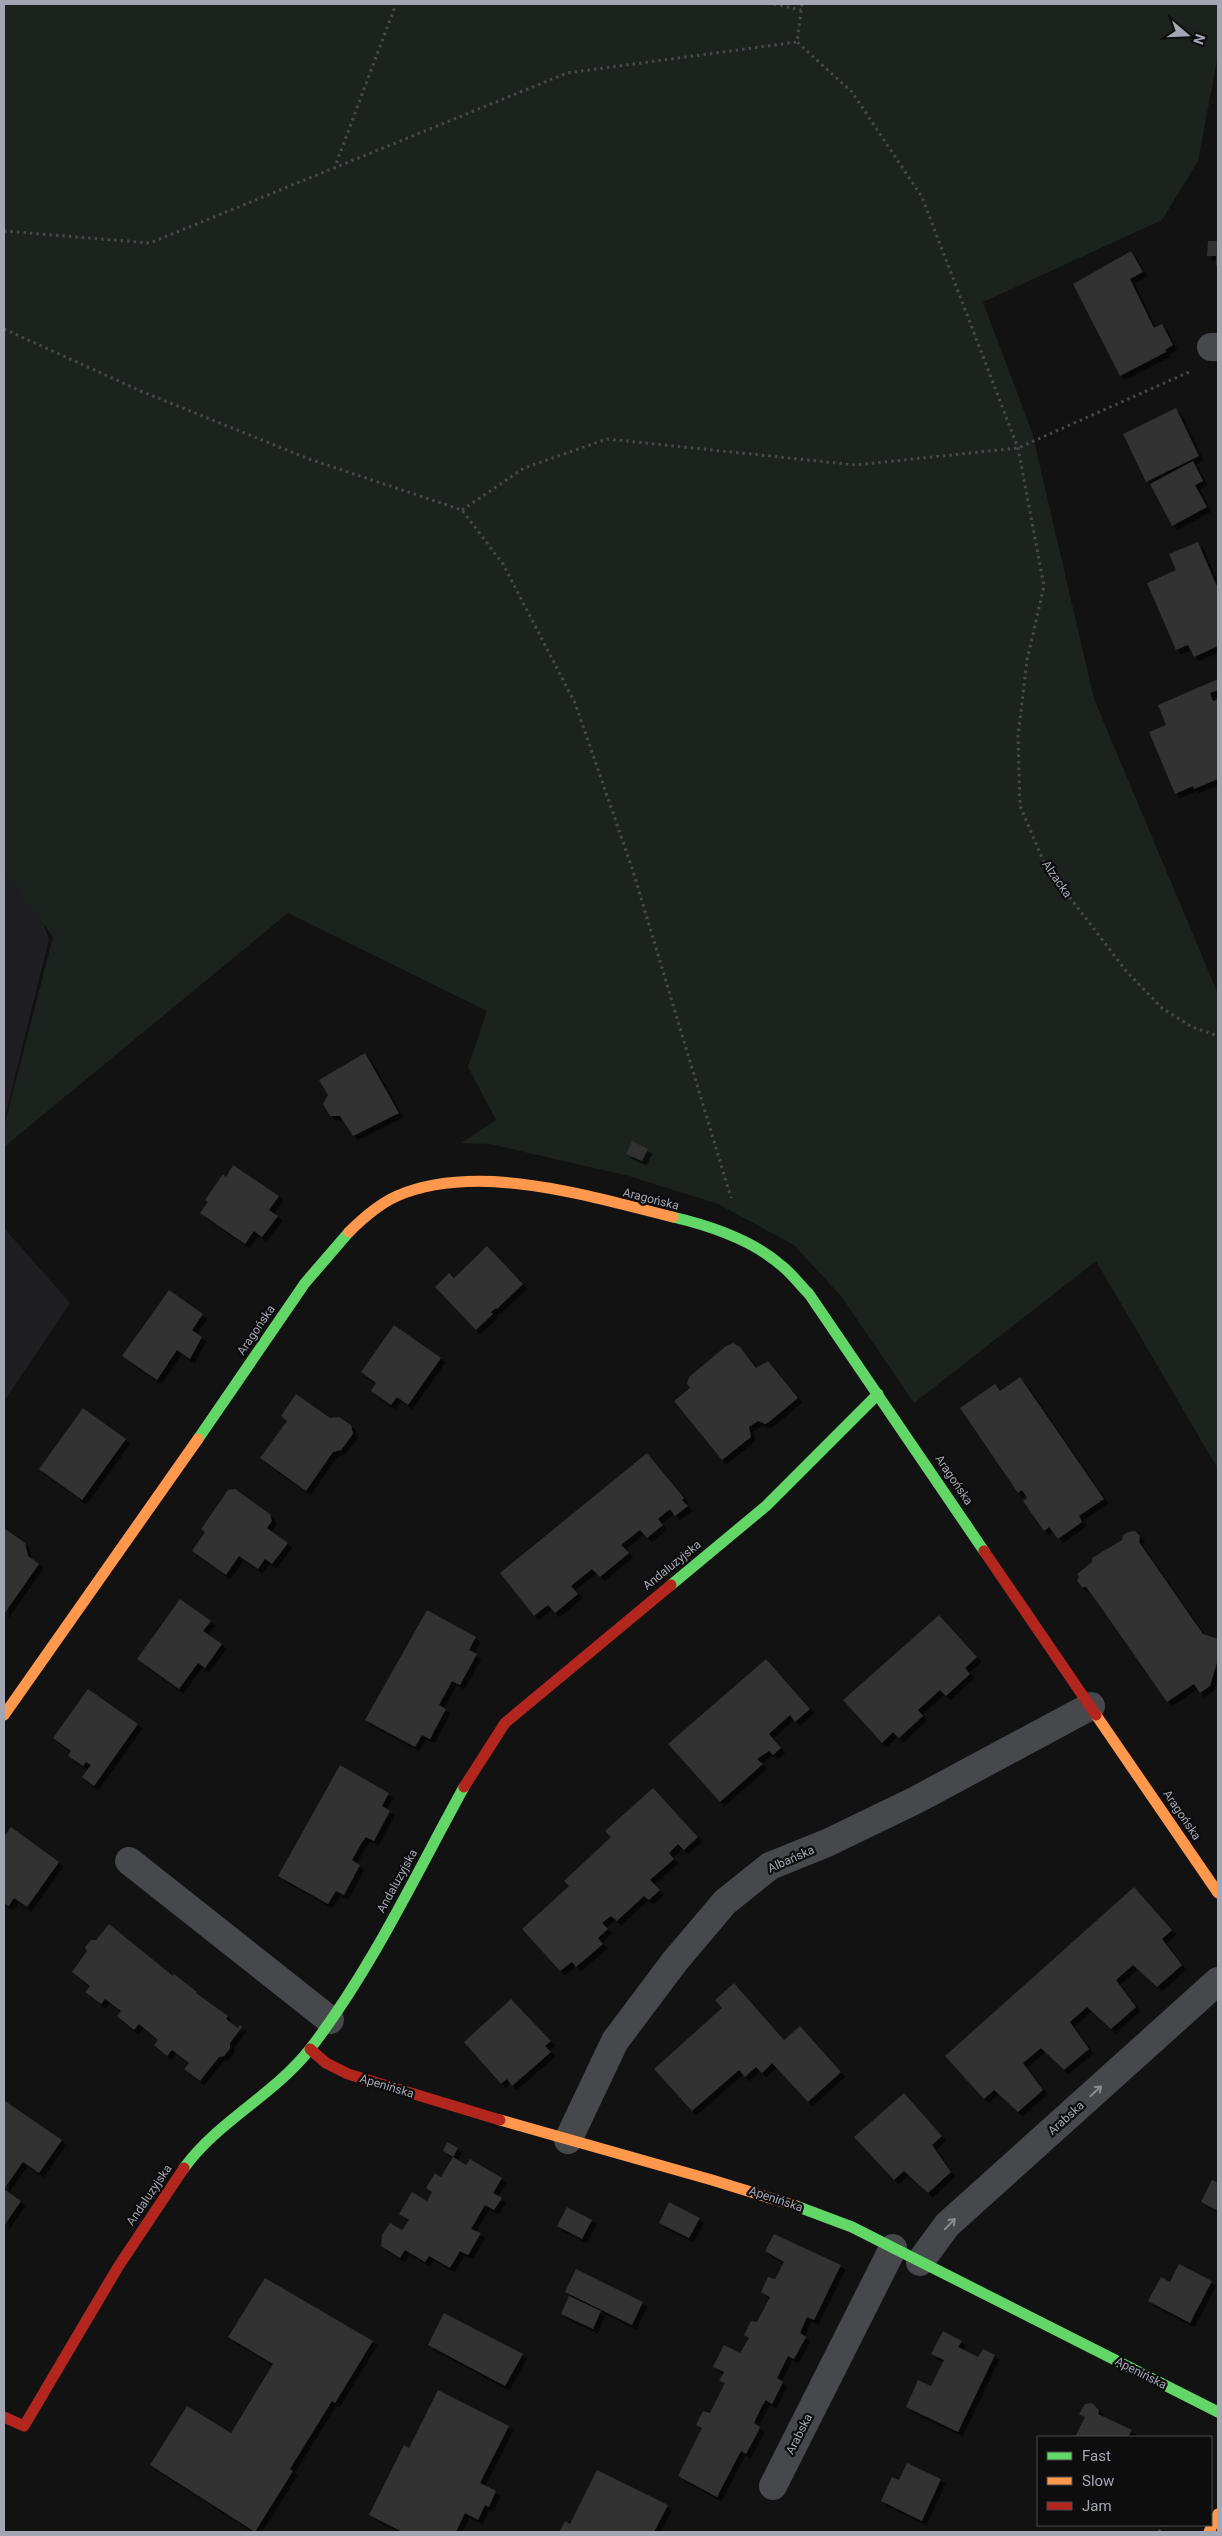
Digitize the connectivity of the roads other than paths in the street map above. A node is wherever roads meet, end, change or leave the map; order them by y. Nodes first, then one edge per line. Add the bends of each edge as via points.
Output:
1 (878, 1394) junction
2 (1091, 1706) junction
3 (4, 1715) edge
4 (129, 1861) dead end
5 (1218, 1893) edge
6 (1218, 1981) edge
7 (330, 2020) junction
8 (310, 2049) junction
9 (568, 2140) junction
10 (893, 2248) junction
11 (920, 2262) junction
12 (1218, 2412) edge
13 (4, 2417) edge
14 (772, 2486) dead end
15 (1218, 2514) edge
16 (1209, 2532) edge

1 - 2 street, Aragońska
1 - 3 street, Aragońska via 809,1294 779,1263 743,1242 703,1226 662,1215 522,1186 478,1181 428,1186 395,1197 361,1220 310,1274
1 - 7 street, Andaluzyjska via 766,1506 504,1723 465,1786 361,1974
2 - 5 street, Aragońska
2 - 9 street, Albańska via 916,1800 827,1843 770,1866 725,1902 675,1961 615,2041
4 - 7 street
11 -> 6 street, Arabska via 947,2225
7 - 8 street, Andaluzyjska
8 - 9 street, Apenińska via 326,2063 348,2074
8 - 13 street, Andaluzyjska via 282,2080 198,2149 118,2267 24,2426
9 - 10 street, Apenińska via 713,2178 794,2204 852,2227
10 - 11 street, Apenińska
10 - 14 street, Arabska
11 - 12 street, Apenińska
15 - 16 street

